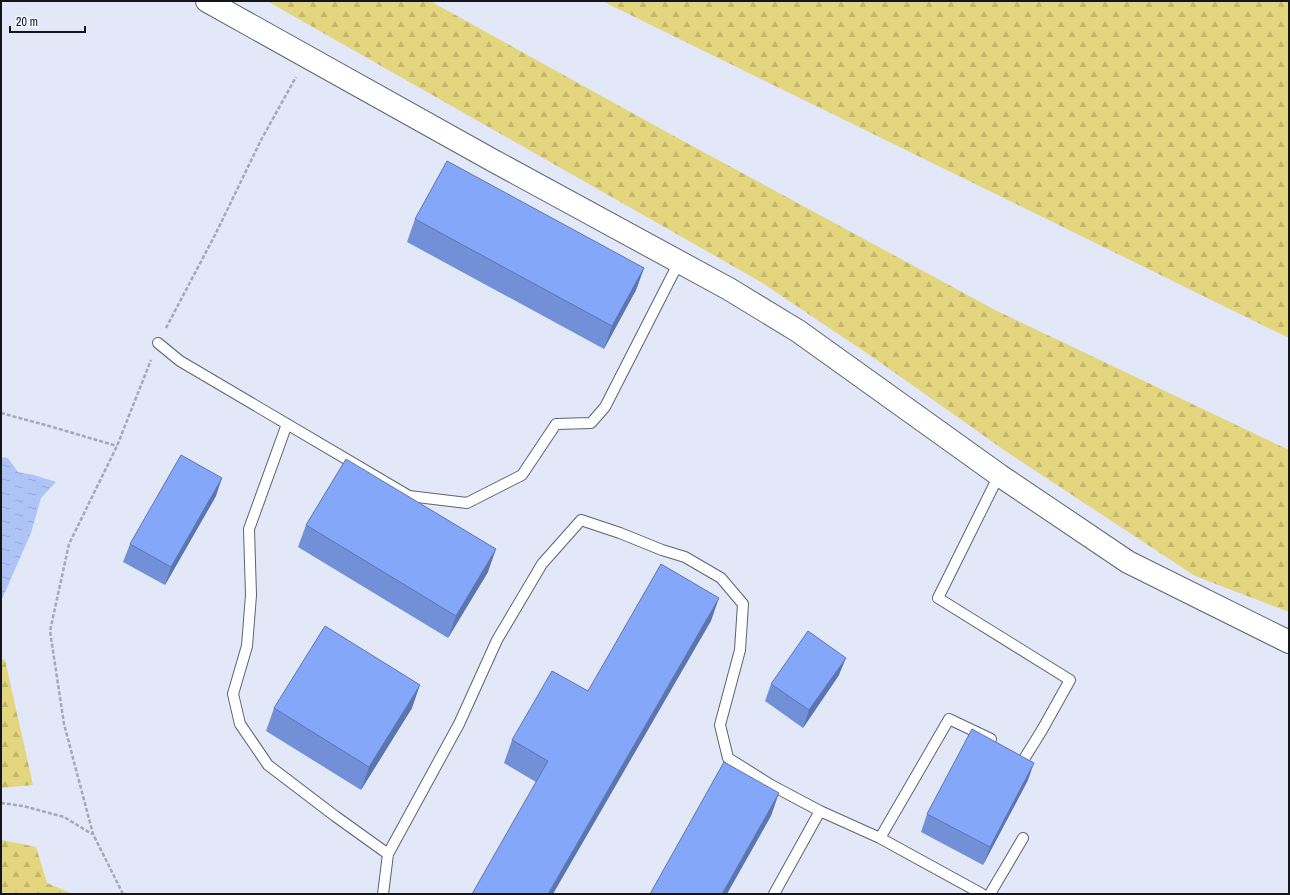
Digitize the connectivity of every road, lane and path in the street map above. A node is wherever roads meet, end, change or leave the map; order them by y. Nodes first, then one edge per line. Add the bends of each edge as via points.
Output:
1 (207, 1) edge
2 (307, 57) junction
3 (679, 262) junction
4 (158, 343) junction
5 (1, 413) edge
6 (287, 424) junction
7 (117, 446) junction
8 (999, 475) junction
9 (1289, 642) edge
10 (991, 739) edge
11 (1024, 759) edge
12 (1, 803) edge
13 (820, 811) junction
14 (93, 834) junction
15 (880, 838) junction
16 (1023, 838) dead end
17 (388, 854) junction
18 (123, 894) edge
19 (383, 894) edge
20 (774, 894) edge
21 (982, 894) edge
22 (990, 894) edge

1 - 2 street
2 - 3 street
2 - 4 path via 261,140 216,234
3 - 6 lane via 605,407 591,423 556,424 522,474 467,503 409,496
3 - 8 street via 798,331
4 - 6 lane via 180,361
4 - 7 path
5 - 7 path
6 - 17 lane via 249,529 252,595 247,646 232,694 240,724 268,765
7 - 14 path via 69,544 50,631 64,724
8 - 9 street via 1128,562
8 - 11 lane via 938,598 1070,680
10 - 15 lane via 949,719
12 - 14 path via 23,806 64,818
13 - 15 lane
13 - 17 lane via 728,758 720,725 740,650 743,604 735,594 721,578 685,557 581,520 542,564 497,640 459,724
13 - 20 lane
14 - 18 path
15 - 21 lane
16 - 22 lane
17 - 19 lane

